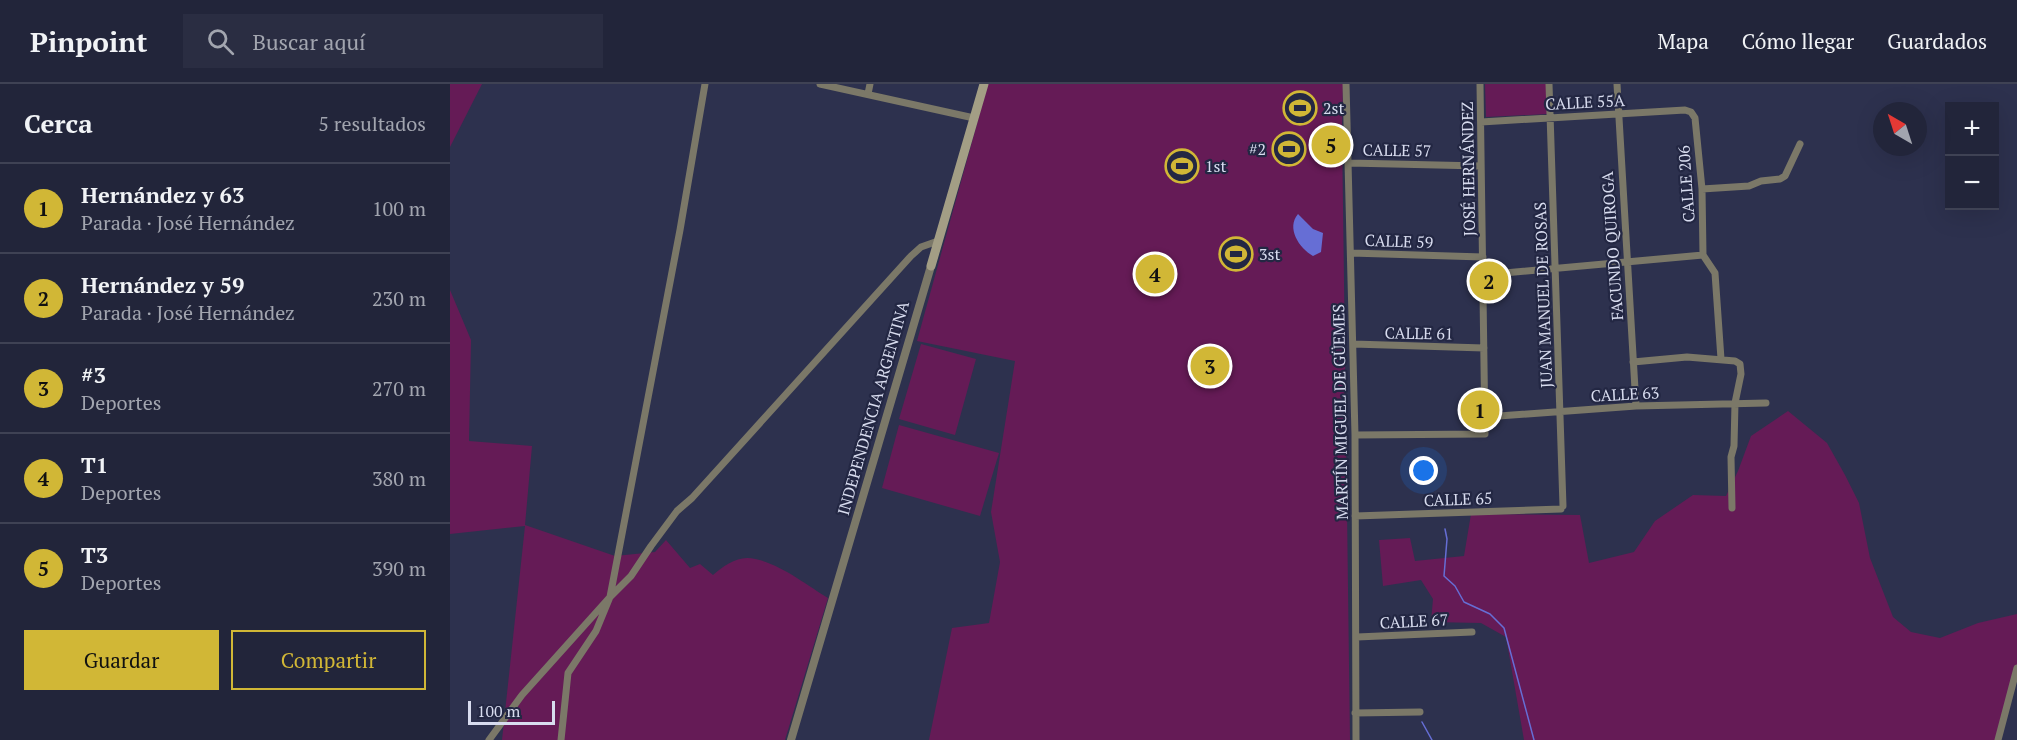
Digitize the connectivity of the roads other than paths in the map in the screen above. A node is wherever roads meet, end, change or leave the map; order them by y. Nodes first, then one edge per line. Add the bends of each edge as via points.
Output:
1 (705, 84) edge
2 (820, 84) edge
3 (870, 84) edge
4 (984, 84) edge
5 (1346, 84) edge
6 (1480, 84) edge
7 (1549, 84) edge
8 (1617, 84) edge
9 (868, 94) junction
10 (1691, 112) joint
11 (1617, 114) junction
12 (974, 118) junction
13 (1550, 118) junction
14 (1481, 122) junction
15 (1800, 144) dead end
16 (1348, 163) junction
17 (1481, 166) junction
18 (1702, 189) junction
19 (938, 240) junction
20 (1351, 253) junction
21 (1703, 255) junction
22 (1483, 257) junction
23 (1627, 261) junction
24 (931, 266) joint
25 (1555, 269) junction
26 (1483, 275) junction
27 (1353, 345) junction
28 (1484, 348) junction
29 (1721, 359) junction
30 (1633, 362) junction
31 (1766, 403) dead end
32 (1735, 404) junction
33 (1635, 406) junction
34 (1560, 411) junction
35 (1485, 417) junction
36 (1355, 435) junction
37 (1562, 507) joint
38 (1732, 508) dead end
39 (1355, 516) junction
40 (610, 597) junction
41 (1472, 632) dead end
42 (1357, 637) junction
43 (2017, 668) edge
44 (1420, 712) dead end
45 (1355, 713) junction
46 (489, 740) edge
47 (561, 740) edge
48 (791, 740) edge
49 (1356, 740) edge
50 (1998, 740) edge

1 - 40 street
2 - 9 street
3 - 9 street
4 - 12 main road, INDEPENDENCIA ARGENTINA
5 - 16 street, MARTÍN MIGUEL DE GÜEMES
6 - 14 street, JOSÉ HERNÁNDEZ
7 - 13 street, JUAN MANUEL DE ROSAS
8 - 11 street, FACUNDO QUIROGA
9 - 12 street
10 - 11 street, CALLE 55A
10 - 18 street, CALLE 206 via 1695,118
11 - 13 street, CALLE 55A
11 - 23 street, FACUNDO QUIROGA
12 - 19 main road, INDEPENDENCIA ARGENTINA
13 - 14 street, CALLE 55A
13 - 25 street, JUAN MANUEL DE ROSAS
14 - 17 street, JOSÉ HERNÁNDEZ
15 - 18 street via 1780,179 1749,186
16 - 17 street, CALLE 57
16 - 20 street, MARTÍN MIGUEL DE GÜEMES
17 - 22 street, JOSÉ HERNÁNDEZ
18 - 21 street, CALLE 206
19 - 24 main road, INDEPENDENCIA ARGENTINA
19 - 40 street via 911,256 847,325 677,511 631,576
20 - 22 street, CALLE 59
20 - 27 street, MARTÍN MIGUEL DE GÜEMES
21 - 23 street
21 - 29 street via 1715,273
22 - 26 street, JOSÉ HERNÁNDEZ
23 - 25 street
23 - 30 street, FACUNDO QUIROGA
24 - 48 street, INDEPENDENCIA ARGENTINA
25 - 26 street
25 - 34 street, JUAN MANUEL DE ROSAS
26 - 28 street, JOSÉ HERNÁNDEZ
27 - 28 street, CALLE 61
27 - 36 street, MARTÍN MIGUEL DE GÜEMES
28 - 35 street, JOSÉ HERNÁNDEZ
29 - 30 street via 1687,357
29 - 32 street via 1740,364
30 - 33 street, FACUNDO QUIROGA
31 - 32 street, CALLE 63
32 - 33 street, CALLE 63
32 - 38 street
33 - 34 street, CALLE 63
34 - 35 street, CALLE 63
34 - 37 street, JUAN MANUEL DE ROSAS
35 - 36 street, JOSÉ HERNÁNDEZ via 1485,434
36 - 39 street, MARTÍN MIGUEL DE GÜEMES
37 - 39 street, CALLE 65
39 - 42 street, MARTÍN MIGUEL DE GÜEMES
40 - 46 street via 522,695
40 - 47 street via 596,631 568,674
41 - 42 street, CALLE 67
42 - 45 street, MARTÍN MIGUEL DE GÜEMES
43 - 50 street
44 - 45 street
45 - 49 street, MARTÍN MIGUEL DE GÜEMES

